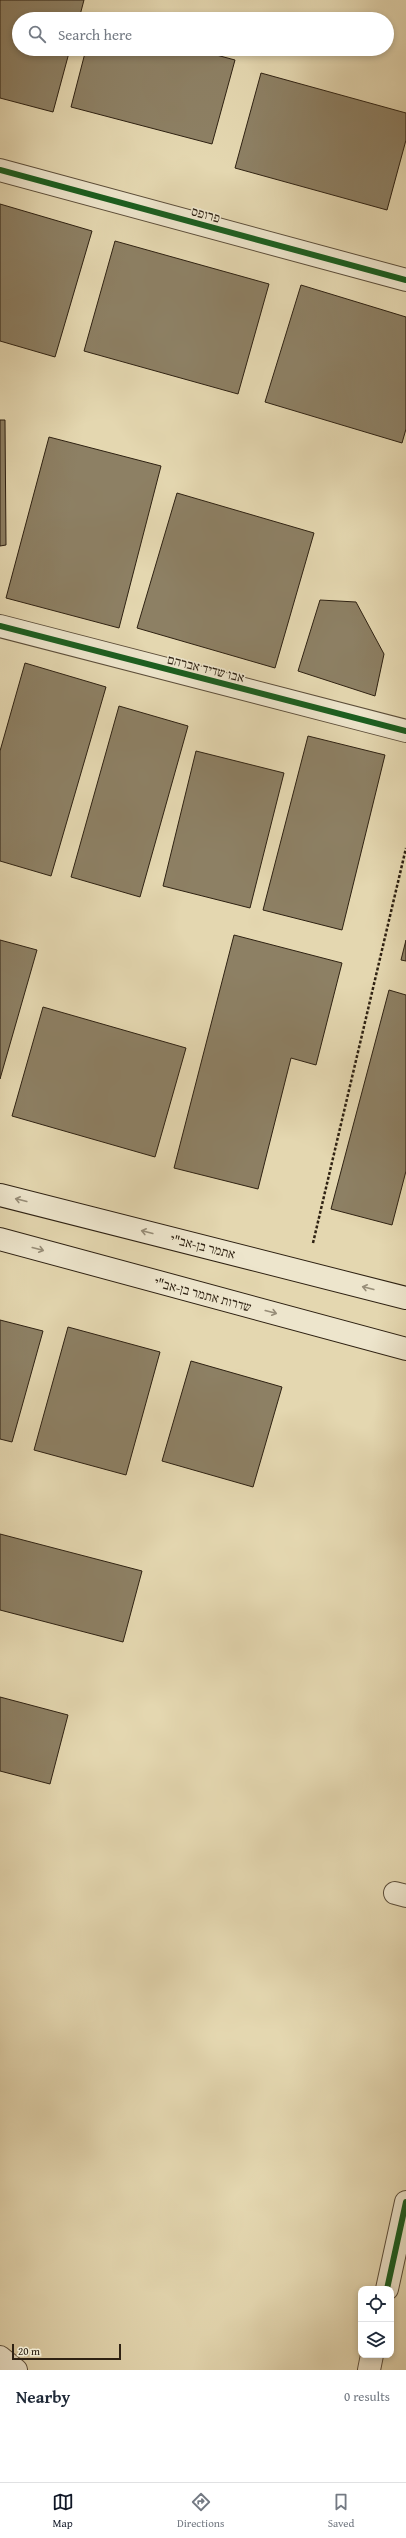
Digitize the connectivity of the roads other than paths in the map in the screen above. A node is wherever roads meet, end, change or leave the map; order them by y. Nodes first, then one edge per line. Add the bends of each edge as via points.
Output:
1 (0, 170) edge
2 (406, 280) edge
3 (0, 626) edge
4 (406, 731) edge
5 (0, 1194) edge
6 (0, 1239) edge
7 (406, 1298) edge
8 (406, 1349) edge
9 (406, 2202) edge
10 (388, 2286) edge
11 (0, 2357) edge
12 (371, 2358) edge
13 (16, 2370) edge
14 (369, 2370) edge

1 - 2 street, פרופס
3 - 4 street, אבו שדיד אברהם
7 -> 5 street, אתמר בן-אב"י
6 -> 8 street, שדרות אתמר בן-אב"י
9 - 10 street
11 - 13 street
12 - 14 street

